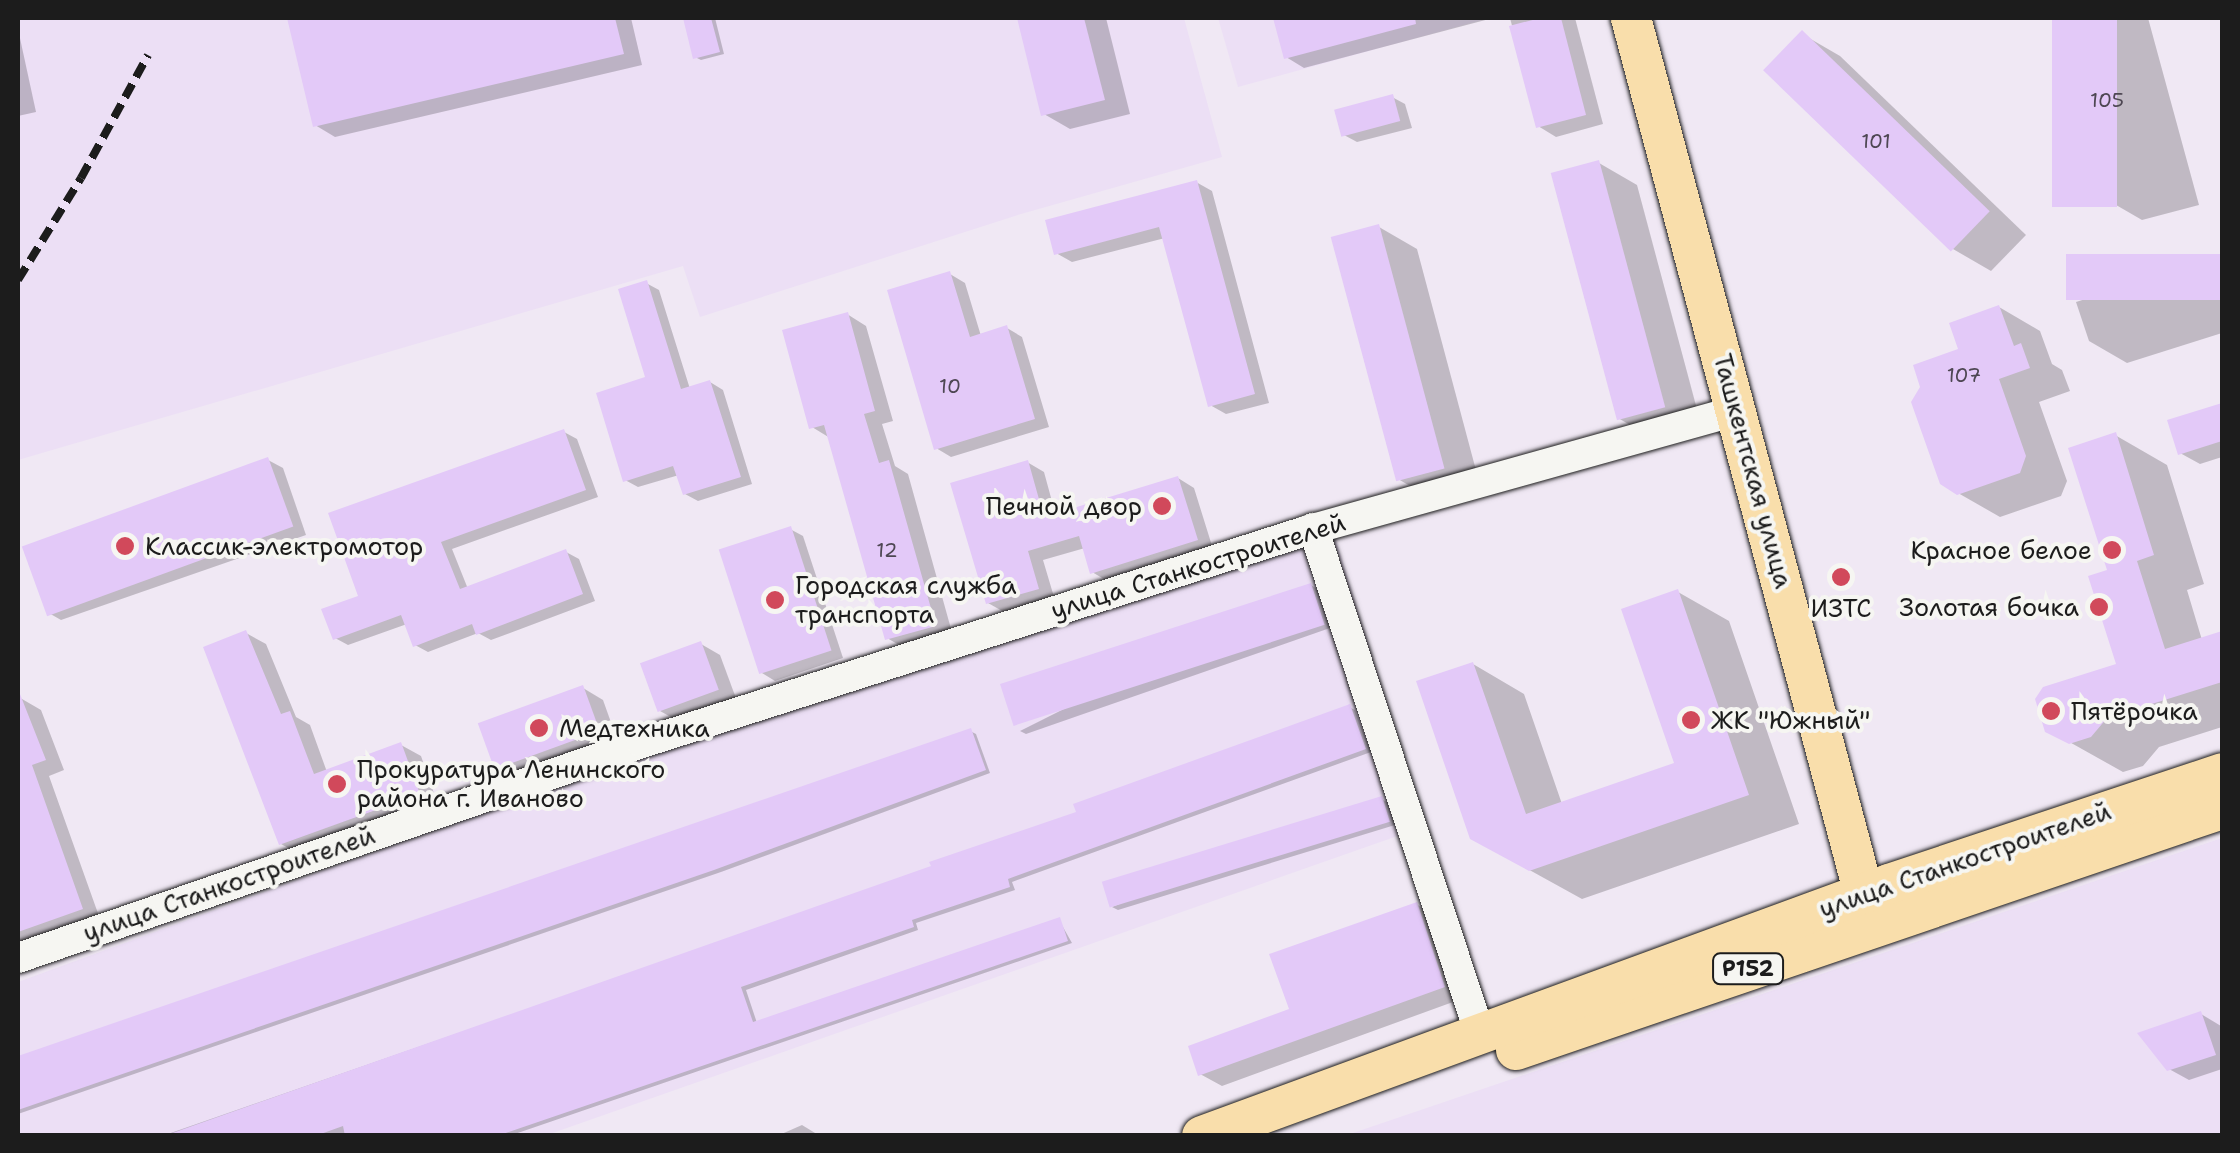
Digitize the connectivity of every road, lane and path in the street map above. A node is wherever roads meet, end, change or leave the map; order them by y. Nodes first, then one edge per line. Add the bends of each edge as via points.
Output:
1 (1631, 18) edge
2 (1657, 18) edge
3 (1732, 345) junction
4 (1748, 408) junction
5 (1313, 528) junction
6 (2222, 773) edge
7 (2222, 809) edge
8 (1881, 905) junction
9 (18, 958) edge
10 (1480, 1034) junction
11 (1202, 1136) edge
12 (1277, 1136) edge

1 - 3 main road, Ташкентская улица
2 - 3 main road, Ташкентская улица
3 - 4 main road, Ташкентская улица
4 - 5 street, улица Станкостроителей
4 - 8 main road, Ташкентская улица
5 - 9 street, улица Станкостроителей via 642,744
5 - 10 street
6 - 8 main road, улица Станкостроителей / Р152
7 - 8 main road, улица Станкостроителей / Р152
8 - 10 main road, улица Станкостроителей / Р152
8 - 12 main road, улица Станкостроителей / Р152
10 - 11 main road, улица Станкостроителей / Р152

